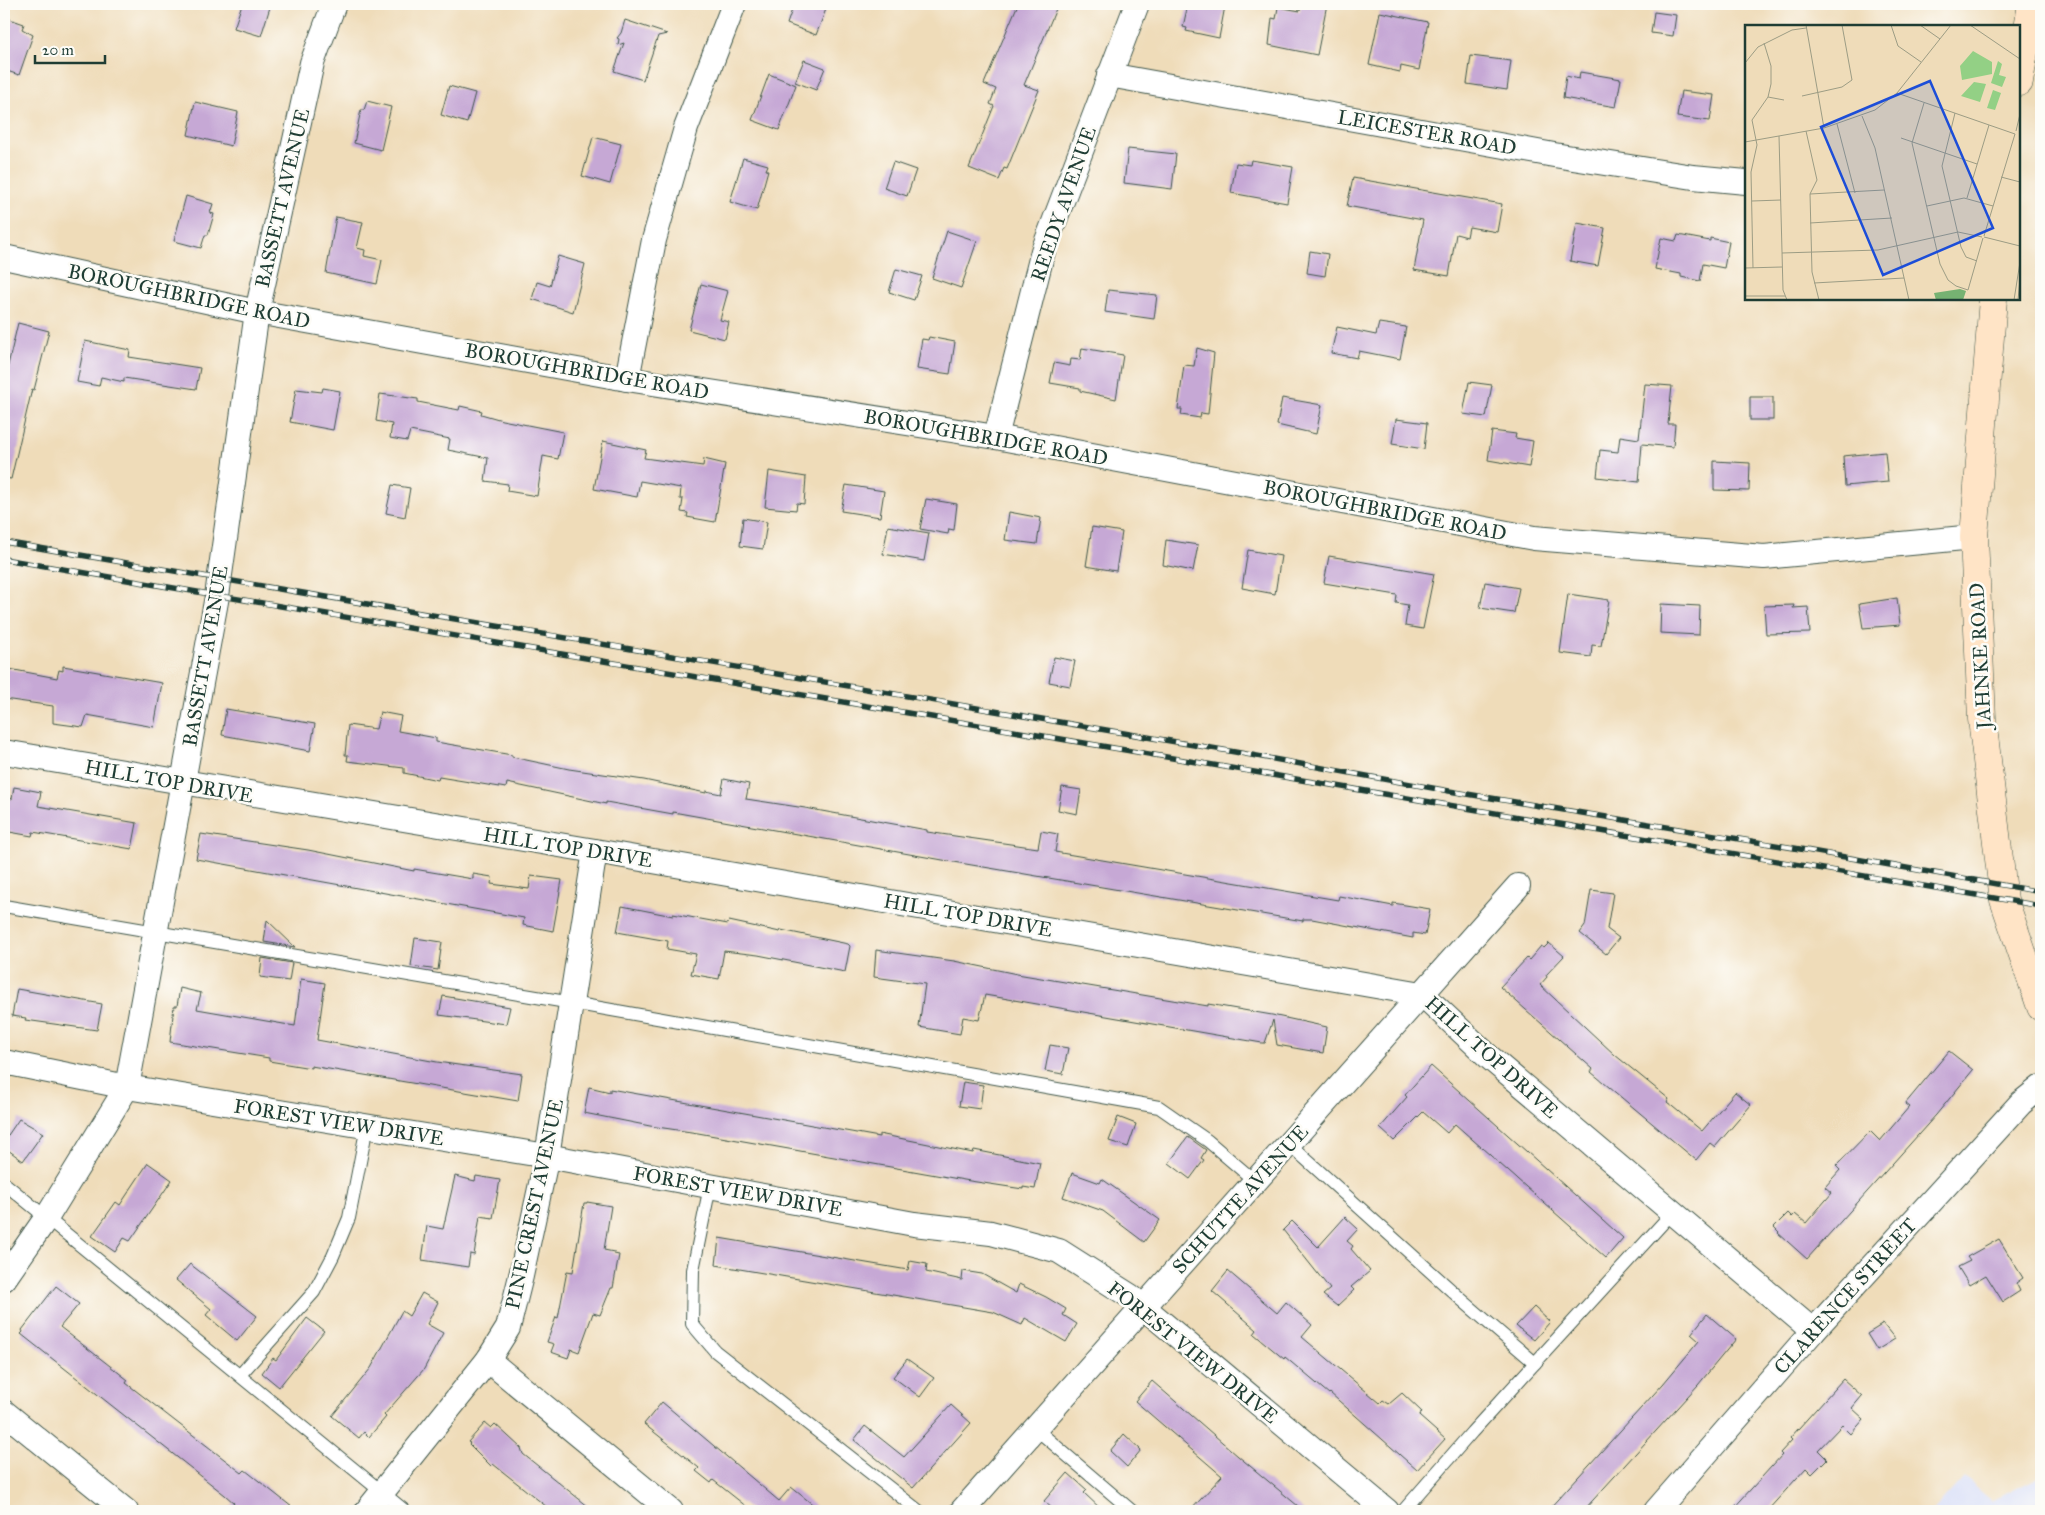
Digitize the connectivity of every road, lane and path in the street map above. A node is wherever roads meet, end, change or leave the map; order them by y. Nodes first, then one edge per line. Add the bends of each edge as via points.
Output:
1 (334, 4) edge
2 (734, 4) edge
3 (1137, 4) edge
4 (2032, 4) edge
5 (2034, 32) edge
6 (1109, 75) junction
7 (2020, 79) edge
8 (1745, 182) edge
9 (4, 257) edge
10 (1993, 300) edge
11 (257, 312) junction
12 (627, 379) junction
13 (996, 437) junction
14 (1974, 537) junction
15 (4, 752) edge
16 (182, 783) junction
17 (596, 851) junction
18 (1518, 886) dead end
19 (4, 906) edge
20 (154, 932) junction
21 (1422, 994) junction
22 (572, 1003) junction
23 (2041, 1007) edge
24 (4, 1062) edge
25 (127, 1087) junction
26 (2041, 1087) edge
27 (367, 1126) junction
28 (1289, 1144) junction
29 (547, 1156) junction
30 (1256, 1182) junction
31 (4, 1183) edge
32 (710, 1186) junction
33 (1672, 1213) junction
34 (47, 1217) junction
35 (4, 1279) edge
36 (1143, 1307) junction
37 (1813, 1331) junction
38 (488, 1360) junction
39 (1535, 1363) junction
40 (240, 1375) junction
41 (4, 1412) edge
42 (1036, 1429) junction
43 (382, 1493) junction
44 (126, 1511) edge
45 (367, 1511) edge
46 (405, 1511) edge
47 (672, 1511) edge
48 (919, 1511) edge
49 (962, 1511) edge
50 (1132, 1511) edge
51 (1387, 1511) edge
52 (1402, 1511) edge
53 (1656, 1511) edge

1 - 11 street, BASSETT AVENUE via 312,63
2 - 12 street via 686,128 654,240
3 - 6 street, REEDY AVENUE
4 - 5 main road
5 - 7 main road
6 - 8 street, LEICESTER ROAD via 1554,155
6 - 13 street, REEDY AVENUE via 1043,250
9 - 11 street, BOROUGHBRIDGE ROAD
10 - 14 main road, JAHNKE ROAD
11 - 12 street, BOROUGHBRIDGE ROAD
11 - 16 street, BASSETT AVENUE via 217,596
12 - 13 street, BOROUGHBRIDGE ROAD
13 - 14 street, BOROUGHBRIDGE ROAD via 1534,538 1764,557
14 - 23 main road, JAHNKE ROAD via 1982,719 2004,900
15 - 16 street, HILL TOP DRIVE
16 - 17 street, HILL TOP DRIVE
16 - 20 street, BASSETT AVENUE
17 - 21 street, HILL TOP DRIVE
17 - 22 street, PINE CREST AVENUE
18 - 21 street, SCHUTTE AVENUE
19 - 20 lane
20 - 22 lane
20 - 25 street, BASSETT AVENUE
21 - 28 street, SCHUTTE AVENUE
21 - 33 street, HILL TOP DRIVE via 1489,1057
22 - 29 street, PINE CREST AVENUE
22 - 30 lane via 1159,1107 1208,1141
24 - 25 street, FOREST VIEW DRIVE
25 - 27 street, FOREST VIEW DRIVE
25 - 34 street, BASSETT AVENUE
26 - 37 street, CLARENCE STREET via 2021,1103
27 - 29 street, FOREST VIEW DRIVE
27 - 40 lane via 349,1218 334,1256 314,1292
28 - 30 street, SCHUTTE AVENUE
28 - 39 lane
29 - 32 street, FOREST VIEW DRIVE
29 - 38 street, PINE CREST AVENUE via 508,1328
30 - 36 street, SCHUTTE AVENUE
31 - 34 lane
32 - 36 street, FOREST VIEW DRIVE via 914,1224 992,1233 1059,1251
32 - 48 lane via 693,1270 692,1324 715,1351
33 - 37 street, HILL TOP DRIVE
33 - 39 lane
34 - 35 street, BASSETT AVENUE
34 - 40 lane
36 - 42 street, SCHUTTE AVENUE
36 - 51 street, FOREST VIEW DRIVE
37 - 53 street, CLARENCE STREET
38 - 43 street, PINE CREST AVENUE
38 - 47 street
39 - 52 lane
40 - 43 lane
41 - 44 street
42 - 49 street, SCHUTTE AVENUE
42 - 50 lane
43 - 45 street, PINE CREST AVENUE
43 - 46 lane

